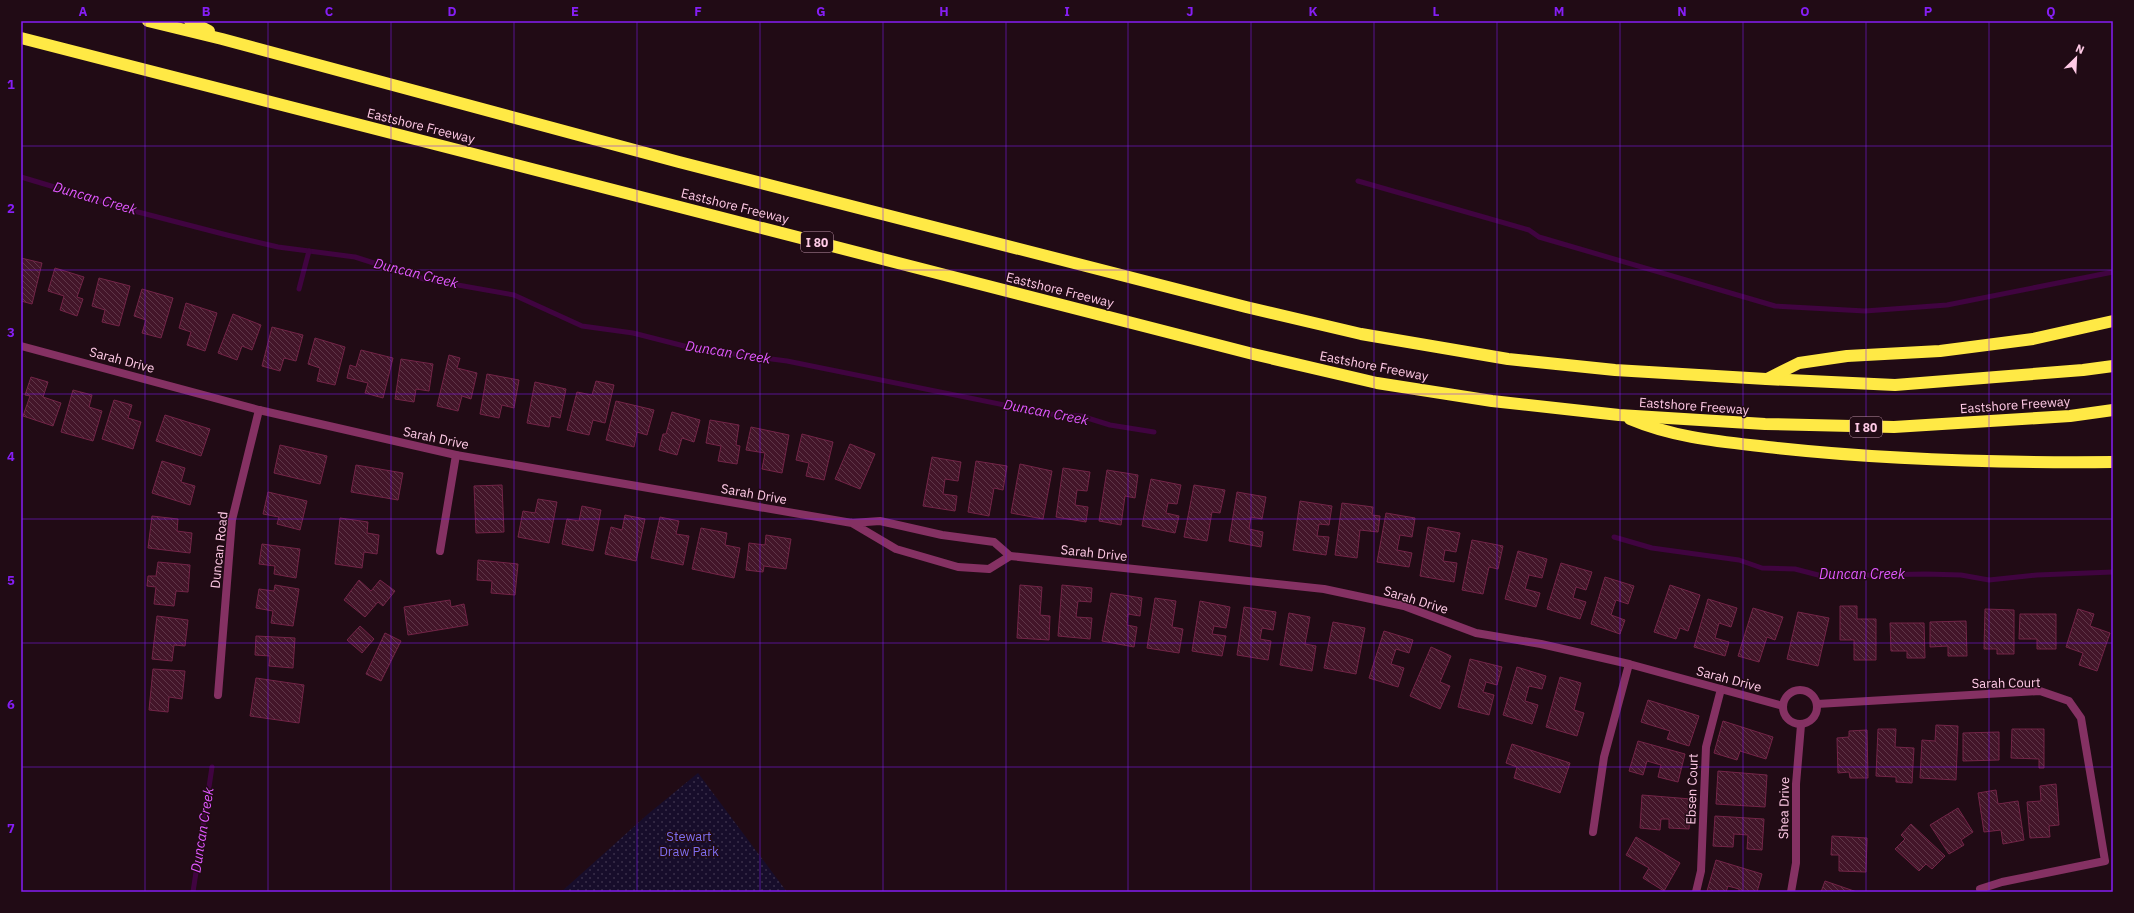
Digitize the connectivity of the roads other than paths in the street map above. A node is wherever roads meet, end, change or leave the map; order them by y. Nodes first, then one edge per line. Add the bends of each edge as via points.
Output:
1 (148, 21) edge
2 (190, 21) edge
3 (21, 38) edge
4 (222, 39) junction
5 (2113, 321) edge
6 (21, 346) edge
7 (2113, 366) edge
8 (1766, 379) junction
9 (259, 410) junction
10 (2113, 410) edge
11 (1619, 415) junction
12 (456, 455) junction
13 (2113, 462) edge
14 (852, 523) junction
15 (440, 551) dead end
16 (1010, 556) junction
17 (1629, 664) junction
18 (1721, 689) junction
19 (218, 695) dead end
20 (1817, 704) junction
21 (1783, 706) junction
22 (1801, 725) junction
23 (1593, 832) dead end
24 (1980, 889) dead end
25 (1696, 892) edge
26 (1791, 892) edge

1 - 4 highway
2 - 4 highway
3 - 11 highway, Eastshore Freeway / I 80 via 1253,354 1377,383 1492,401
4 - 8 highway via 679,162 1361,334 1508,359 1615,370
5 - 8 highway via 2033,339 1940,351 1847,356 1799,363
6 - 9 street, Sarah Drive
7 - 8 highway via 1895,385
9 - 12 street, Sarah Drive
9 - 19 street, Duncan Road via 232,520
10 - 11 highway, Eastshore Freeway / I 80 via 2070,416 1894,427 1765,424
11 - 13 highway via 1653,429 1692,438 1840,455 2026,463
12 - 14 street, Sarah Drive
12 - 15 street
14 - 16 street, Sarah Drive via 887,522 942,535 994,542
14 - 16 street, Sarah Drive via 896,549 958,567 989,569
16 - 17 street, Sarah Drive via 1324,590 1404,606 1476,633 1542,644
17 - 18 street, Sarah Drive
17 - 23 street via 1604,757
18 - 21 street, Sarah Drive
18 - 25 street, Ebsen Court via 1706,747 1701,871
20 - 21 street via 1811,694 1799,690 1788,695
20 - 22 street via 1814,718
20 - 24 street, Sarah Court via 2040,691 2069,701 2081,718 2105,861 2002,882
21 - 22 street via 1784,716 1791,723
22 - 26 street, Shea Drive via 1796,784 1796,863

